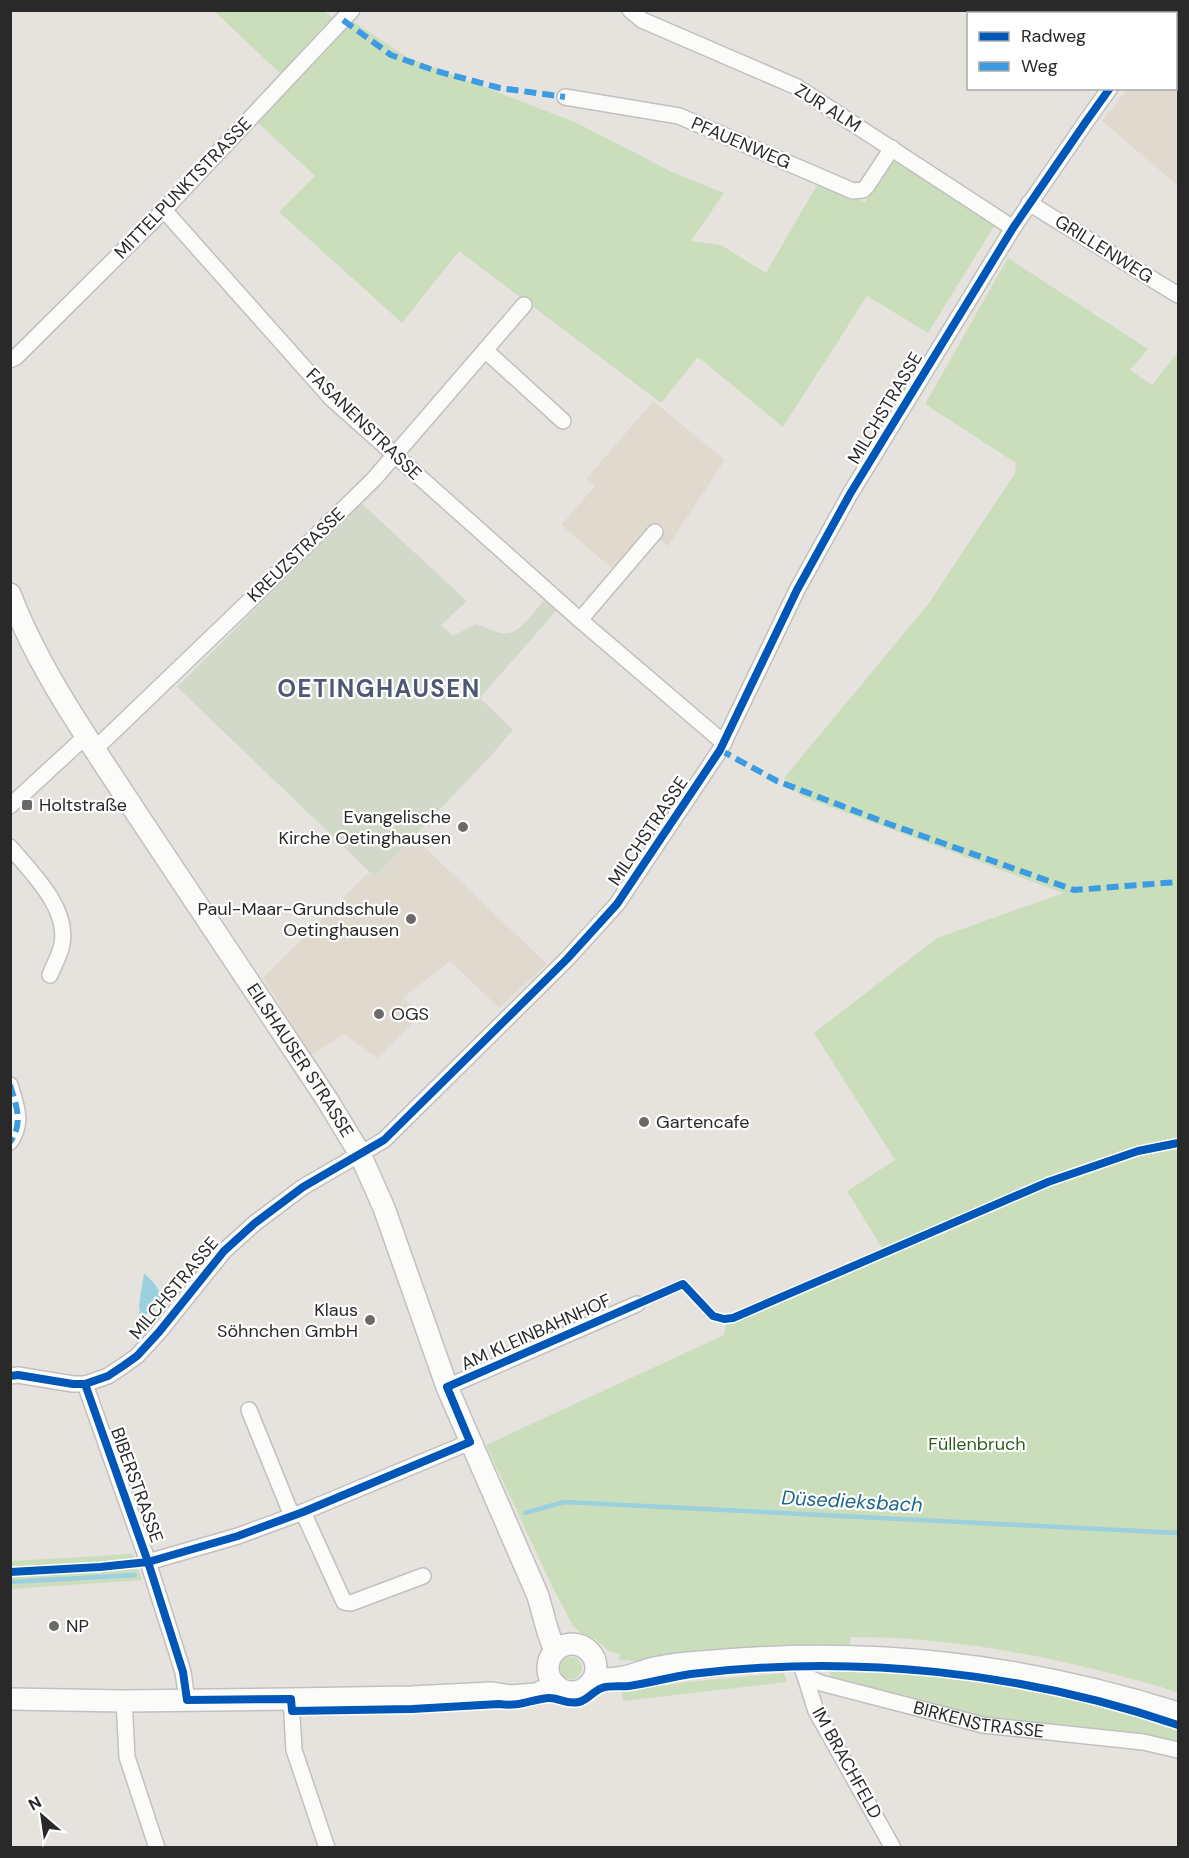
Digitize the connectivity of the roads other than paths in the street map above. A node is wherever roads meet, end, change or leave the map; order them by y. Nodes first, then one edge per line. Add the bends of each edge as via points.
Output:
1 (352, 10) edge
2 (630, 10) edge
3 (1109, 90) edge
4 (565, 97) dead end
5 (892, 148) junction
6 (1029, 203) junction
7 (164, 210) junction
8 (1013, 228) junction
9 (1179, 295) edge
10 (524, 305) dead end
11 (485, 350) junction
12 (10, 360) edge
13 (563, 421) dead end
14 (395, 455) junction
15 (655, 532) dead end
16 (10, 594) edge
17 (580, 620) junction
18 (15, 622) edge
19 (91, 742) junction
20 (724, 743) junction
21 (10, 806) edge
22 (10, 847) edge
23 (50, 975) dead end
24 (10, 1085) edge
25 (10, 1142) edge
26 (360, 1154) junction
27 (637, 1304) dead end
28 (10, 1376) edge
29 (85, 1384) junction
30 (447, 1388) junction
31 (249, 1410) dead end
32 (470, 1442) junction
33 (298, 1514) junction
34 (148, 1562) junction
35 (423, 1576) dead end
36 (798, 1656) junction
37 (594, 1658) junction
38 (558, 1662) junction
39 (654, 1668) junction
40 (805, 1676) junction
41 (592, 1680) junction
42 (10, 1699) edge
43 (291, 1699) junction
44 (187, 1700) junction
45 (124, 1701) junction
46 (1179, 1713) edge
47 (1179, 1750) edge
48 (158, 1848) edge
49 (327, 1848) edge
50 (893, 1848) edge

1 - 7 street, MITTELPUNKTSTRASSE
2 - 5 street, ZUR ALM via 642,20 797,87
3 - 6 street, MILCHSTRASSE
4 - 5 street, PFAUENWEG via 679,116 853,191 867,186
5 - 8 street, ZUR ALM
6 - 8 street, MILCHSTRASSE
6 - 9 street, GRILLENWEG
7 - 12 street, MITTELPUNKTSTRASSE
7 - 14 street, FASANENSTRASSE via 333,399
8 - 20 street, MILCHSTRASSE via 850,494 797,590
10 - 11 street, KREUZSTRASSE
11 - 13 street
11 - 14 street, KREUZSTRASSE
14 - 17 street, FASANENSTRASSE
14 - 19 street, KREUZSTRASSE via 273,578
15 - 17 street
16 - 18 street, EILSHAUSER STRASSE
17 - 20 street, FASANENSTRASSE
18 - 19 street, EILSHAUSER STRASSE
19 - 21 street
19 - 26 street, EILSHAUSER STRASSE
20 - 26 street, MILCHSTRASSE via 617,904 543,984 384,1140
22 - 23 street via 60,916 62,942
24 - 25 street via 19,1114
26 - 29 street, MILCHSTRASSE via 303,1187 255,1223 224,1251 137,1356 108,1376
26 - 30 street, EILSHAUSER STRASSE via 384,1208
27 - 30 street, AM KLEINBAHNHOF
28 - 29 street, MILCHSTRASSE
29 - 34 street, BIBERSTRASSE
30 - 32 street, EILSHAUSER STRASSE
31 - 33 street
32 - 33 street
32 - 38 street, EILSHAUSER STRASSE via 538,1596
33 - 34 street
33 - 35 street via 344,1602 351,1603
34 - 44 street, BIBERSTRASSE via 183,1672
36 - 39 street
36 - 40 street
36 - 46 street via 872,1656 961,1663 1037,1676
37 - 38 street via 585,1647
37 - 39 street via 622,1666
37 - 41 street via 596,1673
38 - 41 street via 561,1689 582,1689
38 - 43 street via 530,1680 491,1693
39 - 41 street via 625,1677
40 - 47 street, BIRKENSTRASSE via 836,1688 983,1725 1143,1742
40 - 50 street, IM BRACHFELD via 816,1711
42 - 45 street
43 - 44 street
43 - 49 street via 294,1750
44 - 45 street
45 - 48 street via 128,1757

